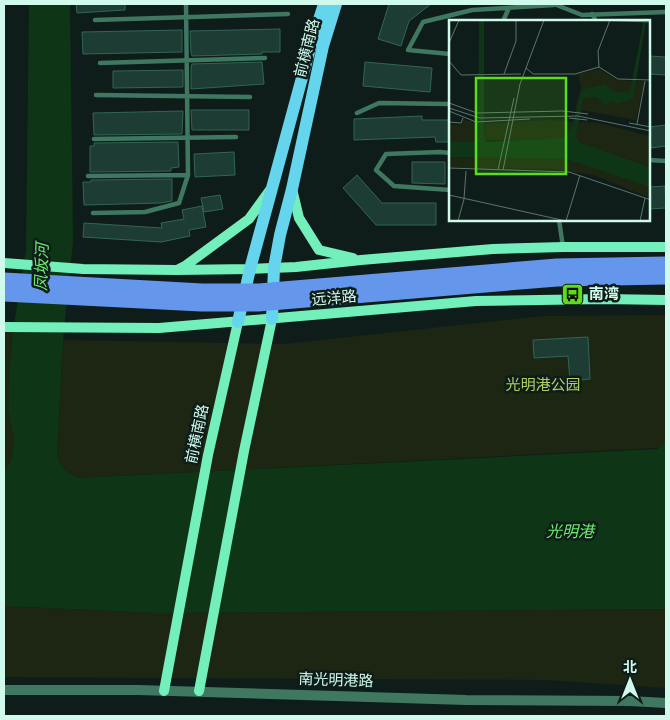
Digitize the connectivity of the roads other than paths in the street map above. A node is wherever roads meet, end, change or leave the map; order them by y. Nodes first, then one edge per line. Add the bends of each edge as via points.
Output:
1 (186, 4) edge
2 (324, 4) edge
3 (336, 4) edge
4 (554, 4) edge
5 (509, 8) junction
6 (666, 12) edge
7 (288, 14) dead end
8 (592, 14) junction
9 (186, 17) junction
10 (95, 20) dead end
11 (503, 20) edge
12 (595, 20) edge
13 (449, 54) edge
14 (264, 58) dead end
15 (187, 60) junction
16 (100, 63) dead end
17 (96, 95) dead end
18 (187, 96) junction
19 (250, 97) dead end
20 (449, 104) edge
21 (357, 113) dead end
22 (236, 137) dead end
23 (189, 138) junction
24 (94, 139) dead end
25 (449, 153) edge
26 (650, 160) edge
27 (666, 161) edge
28 (188, 174) junction
29 (88, 176) dead end
30 (272, 187) junction
31 (292, 189) junction
32 (449, 190) edge
33 (93, 213) dead end
34 (559, 221) edge
35 (563, 247) junction
36 (666, 247) edge
37 (361, 260) junction
38 (5, 264) edge
39 (666, 264) edge
40 (274, 268) junction
41 (250, 269) junction
42 (177, 270) junction
43 (666, 277) edge
44 (4, 280) edge
45 (4, 294) edge
46 (666, 300) edge
47 (272, 319) junction
48 (238, 322) junction
49 (7, 327) edge
50 (4, 690) edge
51 (164, 691) junction
52 (199, 691) junction
53 (666, 703) edge

1 - 9 lane
2 - 30 main road, 前横南路
3 - 31 main road, 前横南路 via 323,46
4 - 5 lane
4 - 8 lane via 582,15
5 - 11 lane
5 - 13 lane via 472,10 423,22 408,50
6 - 8 lane
7 - 9 lane
8 - 12 lane
9 - 10 lane
9 - 15 lane
14 - 15 lane
15 - 16 lane
15 - 18 lane
17 - 18 lane
18 - 19 lane
18 - 23 lane
20 - 21 lane via 379,103
22 - 23 lane
23 - 24 lane
23 - 28 lane
25 - 32 lane via 386,154 376,170 394,186
26 - 27 lane
28 - 29 lane
28 - 33 lane via 179,203 145,212
30 - 41 main road, 前横南路
30 - 42 main road, 前横南路 via 249,219
31 - 37 main road, 前横南路 via 299,218 319,250
31 - 40 main road, 前横南路
34 - 35 lane
35 - 36 main road
35 - 37 main road
37 - 40 main road
38 - 42 main road
39 - 44 highway, bridge via 557,266 259,291
40 - 41 main road
40 - 47 main road, 前横南路
41 - 42 main road
41 - 48 main road, 前横南路
43 - 45 highway, bridge via 557,279 258,304
46 - 47 main road, 远洋路 via 476,301
47 - 48 main road, 远洋路
47 - 52 main road, 前横南路
48 - 49 main road, 远洋路 via 159,328
48 - 51 main road, 前横南路 via 208,455
50 - 51 street, 南光明港路
51 - 52 street, 南光明港路
52 - 53 street, 南光明港路

